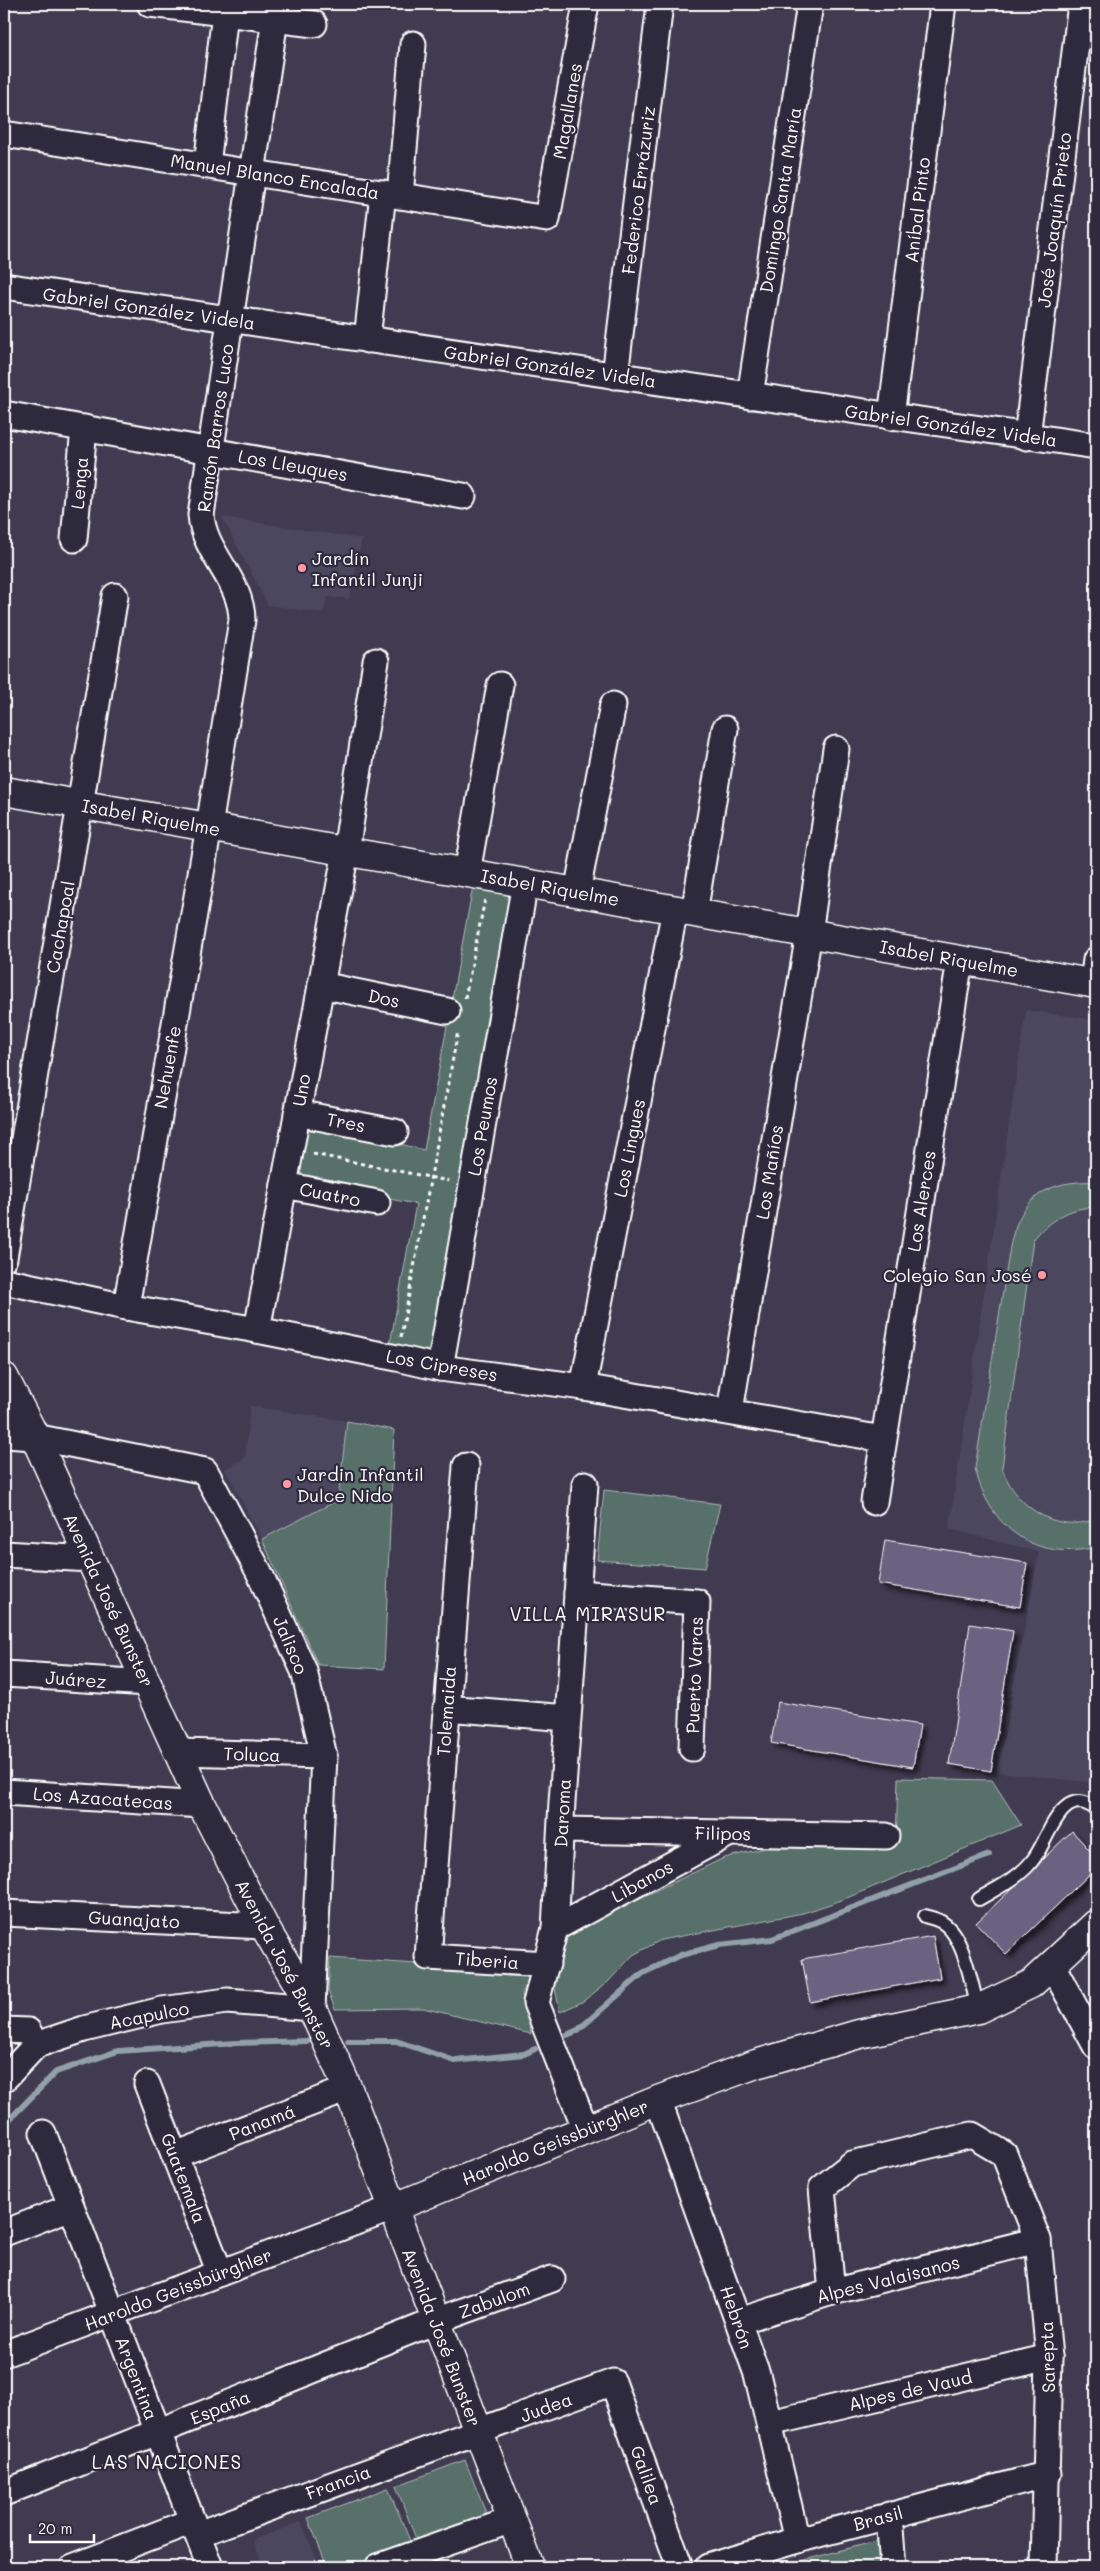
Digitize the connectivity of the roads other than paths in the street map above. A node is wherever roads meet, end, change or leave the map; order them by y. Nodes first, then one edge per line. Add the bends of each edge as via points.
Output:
1 (150, 4) edge
2 (586, 4) edge
3 (660, 4) edge
4 (810, 4) edge
5 (943, 4) edge
6 (1081, 4) edge
7 (225, 13) junction
8 (275, 19) junction
9 (314, 24) dead end
10 (413, 44) dead end
11 (4, 134) edge
12 (207, 164) junction
13 (252, 172) junction
14 (392, 194) junction
15 (547, 219) joint
16 (4, 286) edge
17 (231, 320) junction
18 (367, 340) junction
19 (616, 376) junction
20 (750, 396) junction
21 (4, 414) edge
22 (891, 416) junction
23 (84, 428) junction
24 (1027, 437) junction
25 (1096, 446) edge
26 (212, 450) junction
27 (463, 496) dead end
28 (74, 539) dead end
29 (116, 596) dead end
30 (376, 661) dead end
31 (500, 685) dead end
32 (612, 705) dead end
33 (724, 729) dead end
34 (836, 749) dead end
35 (4, 791) edge
36 (81, 804) junction
37 (209, 827) junction
38 (346, 851) junction
39 (478, 874) junction
40 (525, 883) junction
41 (577, 892) junction
42 (684, 911) junction
43 (809, 933) junction
44 (960, 960) junction
45 (1095, 976) edge
46 (321, 985) junction
47 (457, 1012) road end
48 (297, 1113) junction
49 (395, 1132) dead end
50 (284, 1185) junction
51 (377, 1203) dead end
52 (4, 1258) edge
53 (4, 1280) edge
54 (126, 1307) junction
55 (257, 1330) junction
56 (440, 1368) junction
57 (4, 1377) edge
58 (583, 1387) junction
59 (730, 1411) junction
60 (4, 1436) edge
61 (35, 1437) junction
62 (883, 1439) junction
63 (466, 1466) dead end
64 (585, 1484) dead end
65 (874, 1502) dead end
66 (4, 1554) edge
67 (90, 1559) junction
68 (577, 1593) junction
69 (4, 1674) edge
70 (148, 1683) junction
71 (446, 1708) junction
72 (567, 1718) junction
73 (692, 1748) dead end
74 (179, 1752) junction
75 (324, 1756) junction
76 (4, 1792) edge
77 (202, 1805) junction
78 (1096, 1809) edge
79 (561, 1830) junction
80 (728, 1834) junction
81 (886, 1836) dead end
82 (978, 1899) dead end
83 (4, 1913) edge
84 (925, 1916) dead end
85 (1096, 1924) edge
86 (264, 1926) junction
87 (555, 1928) junction
88 (428, 1957) joint
89 (547, 1964) junction
90 (1052, 1965) junction
91 (312, 2008) junction
92 (978, 2009) junction
93 (4, 2030) edge
94 (36, 2045) junction
95 (1096, 2046) edge
96 (4, 2079) edge
97 (147, 2084) dead end
98 (348, 2089) junction
99 (658, 2100) junction
100 (586, 2130) junction
101 (43, 2133) dead end
102 (175, 2155) junction
103 (71, 2207) junction
104 (393, 2208) junction
105 (4, 2233) edge
106 (1038, 2240) junction
107 (220, 2273) junction
108 (552, 2279) dead end
109 (832, 2292) junction
110 (112, 2313) junction
111 (436, 2321) junction
112 (739, 2321) junction
113 (4, 2354) edge
114 (1049, 2357) junction
115 (613, 2382) joint
116 (770, 2423) junction
117 (478, 2430) junction
118 (158, 2432) junction
119 (1048, 2474) junction
120 (4, 2493) edge
121 (889, 2515) junction
122 (512, 2520) junction
123 (195, 2528) junction
124 (797, 2540) junction
125 (73, 2567) edge
126 (210, 2567) edge
127 (378, 2567) edge
128 (530, 2567) edge
129 (680, 2567) edge
130 (708, 2567) edge
131 (893, 2567) edge
132 (1044, 2567) edge

1 - 7 street
2 - 15 street, Magallanes
3 - 19 street, Federico Errázuriz
4 - 20 street, Domingo Santa María
5 - 22 street, Aníbal Pinto
6 - 24 street, José Joaquín Prieto
7 - 8 street
7 - 12 street
8 - 9 street
8 - 13 street, Ramón Barros Luco
10 - 14 street
11 - 12 street, Manuel Blanco Encalada
12 - 13 street, Manuel Blanco Encalada
13 - 14 street, Manuel Blanco Encalada
13 - 17 street, Ramón Barros Luco
14 - 15 street, Manuel Blanco Encalada
14 - 18 street
16 - 17 street, Gabriel González Videla
17 - 18 street, Gabriel González Videla
17 - 26 street, Ramón Barros Luco
18 - 19 street, Gabriel González Videla
19 - 20 street, Gabriel González Videla
20 - 22 street, Gabriel González Videla
21 - 23 street, Los Lleuques
22 - 24 street, Gabriel González Videla
23 - 26 street, Los Lleuques
23 - 28 street, Lenga
24 - 25 street, Gabriel González Videla
26 - 27 street, Los Lleuques
26 - 37 street, Ramón Barros Luco via 201,515 202,529 242,607
29 - 36 street, Cachapoal
30 - 38 street, Uno
31 - 39 street
32 - 41 street
33 - 42 street, Los Lingues
34 - 43 street, Los Mañíos
35 - 36 street, Isabel Riquelme
36 - 37 street, Isabel Riquelme
36 - 52 street, Cachapoal
37 - 38 street, Isabel Riquelme
37 - 54 street, Nehuenfe
38 - 39 street, Isabel Riquelme
38 - 46 street, Uno
39 - 40 street, Isabel Riquelme
40 - 41 street, Isabel Riquelme
40 - 56 street, Los Peumos
41 - 42 street, Isabel Riquelme
42 - 43 street, Isabel Riquelme
42 - 58 street, Los Lingues
43 - 44 street, Isabel Riquelme
43 - 59 street, Los Mañíos
44 - 45 street, Isabel Riquelme
44 - 62 street, Los Alerces
46 - 47 street, Dos
46 - 48 street, Uno
48 - 49 street, Tres
48 - 50 street, Uno
50 - 51 street, Cuatro
50 - 55 street, Uno
53 - 54 street, Los Cipreses
54 - 55 street, Los Cipreses
55 - 56 street, Los Cipreses
56 - 58 street, Los Cipreses
57 - 61 street, Avenida José Bunster
58 - 59 street, Los Cipreses
59 - 62 street, Los Cipreses
60 - 61 street
61 - 67 street, Avenida José Bunster
61 - 75 street, Jalisco via 205,1471 259,1572 304,1671
62 - 65 street, Los Alerces
63 - 71 street, Tolemaida
64 - 68 street, Daroma
66 - 67 street
67 - 70 street, Avenida José Bunster
68 - 72 street, Daroma
68 - 73 street, Puerto Varas via 697,1602
69 - 70 street, Juárez
70 - 74 street, Avenida José Bunster
71 - 72 street
71 - 88 street, Tolemaida
72 - 79 street, Daroma
74 - 75 street, Toluca
74 - 77 street, Avenida José Bunster
75 - 91 street, Jalisco
76 - 77 street, Los Azacatecas
77 - 86 street, Avenida José Bunster
78 - 82 lane via 1077,1803 1061,1811 1032,1862
79 - 80 street, Filipos
79 - 87 street, Daroma
80 - 81 street, Filipos
80 - 87 street, Libanos
83 - 86 street, Guanajato
84 - 92 lane via 944,1923 956,1938 968,1965
85 - 90 street, Haroldo Geissbürghler
86 - 91 street, Avenida José Bunster
87 - 89 street, Daroma
88 - 89 street, Tiberia
89 - 100 street, Daroma via 536,2003
90 - 92 street, Haroldo Geissbürghler via 1031,1984
90 - 95 street
91 - 94 street, Acapulco via 227,2001 145,2014
91 - 98 street, Avenida José Bunster
92 - 99 street, Haroldo Geissbürghler via 859,2034 756,2064
93 - 94 street via 28,2031
94 - 96 street, Acapulco
97 - 102 street, Guatemala
98 - 102 street, Panamá
98 - 104 street, Avenida José Bunster
99 - 100 street, Haroldo Geissbürghler
99 - 112 street, Hebrón
100 - 104 street, Haroldo Geissbürghler
101 - 103 street, Argentina
102 - 107 street, Guatemala
103 - 105 street
103 - 110 street, Argentina
104 - 107 street, Haroldo Geissbürghler
104 - 111 street, Avenida José Bunster
106 - 109 street, Alpes Valaisanos
106 - 109 street, Sarepta via 1004,2154 972,2135 852,2164 822,2188
106 - 114 street, Sarepta
107 - 110 street, Haroldo Geissbürghler
108 - 111 street, Zabulom
109 - 112 street, Alpes Valaisanos
110 - 113 street, Haroldo Geissbürghler
110 - 118 street, Argentina
111 - 117 street, Avenida José Bunster
111 - 118 street, España
112 - 116 street, Hebrón
114 - 116 street, Alpes de Vaud
114 - 119 street, Sarepta
115 - 117 street, Judea
115 - 129 street, Galilea
116 - 124 street, Hebrón
117 - 122 street, Avenida José Bunster
117 - 123 street, Francia
118 - 120 street, España
118 - 123 street, Argentina
119 - 121 street, Brasil
119 - 132 street, Sarepta
121 - 124 street, Brasil
121 - 131 street
122 - 127 street
122 - 128 street, Avenida José Bunster
123 - 125 street, Francia
123 - 126 street, Argentina
124 - 130 street, Brasil

